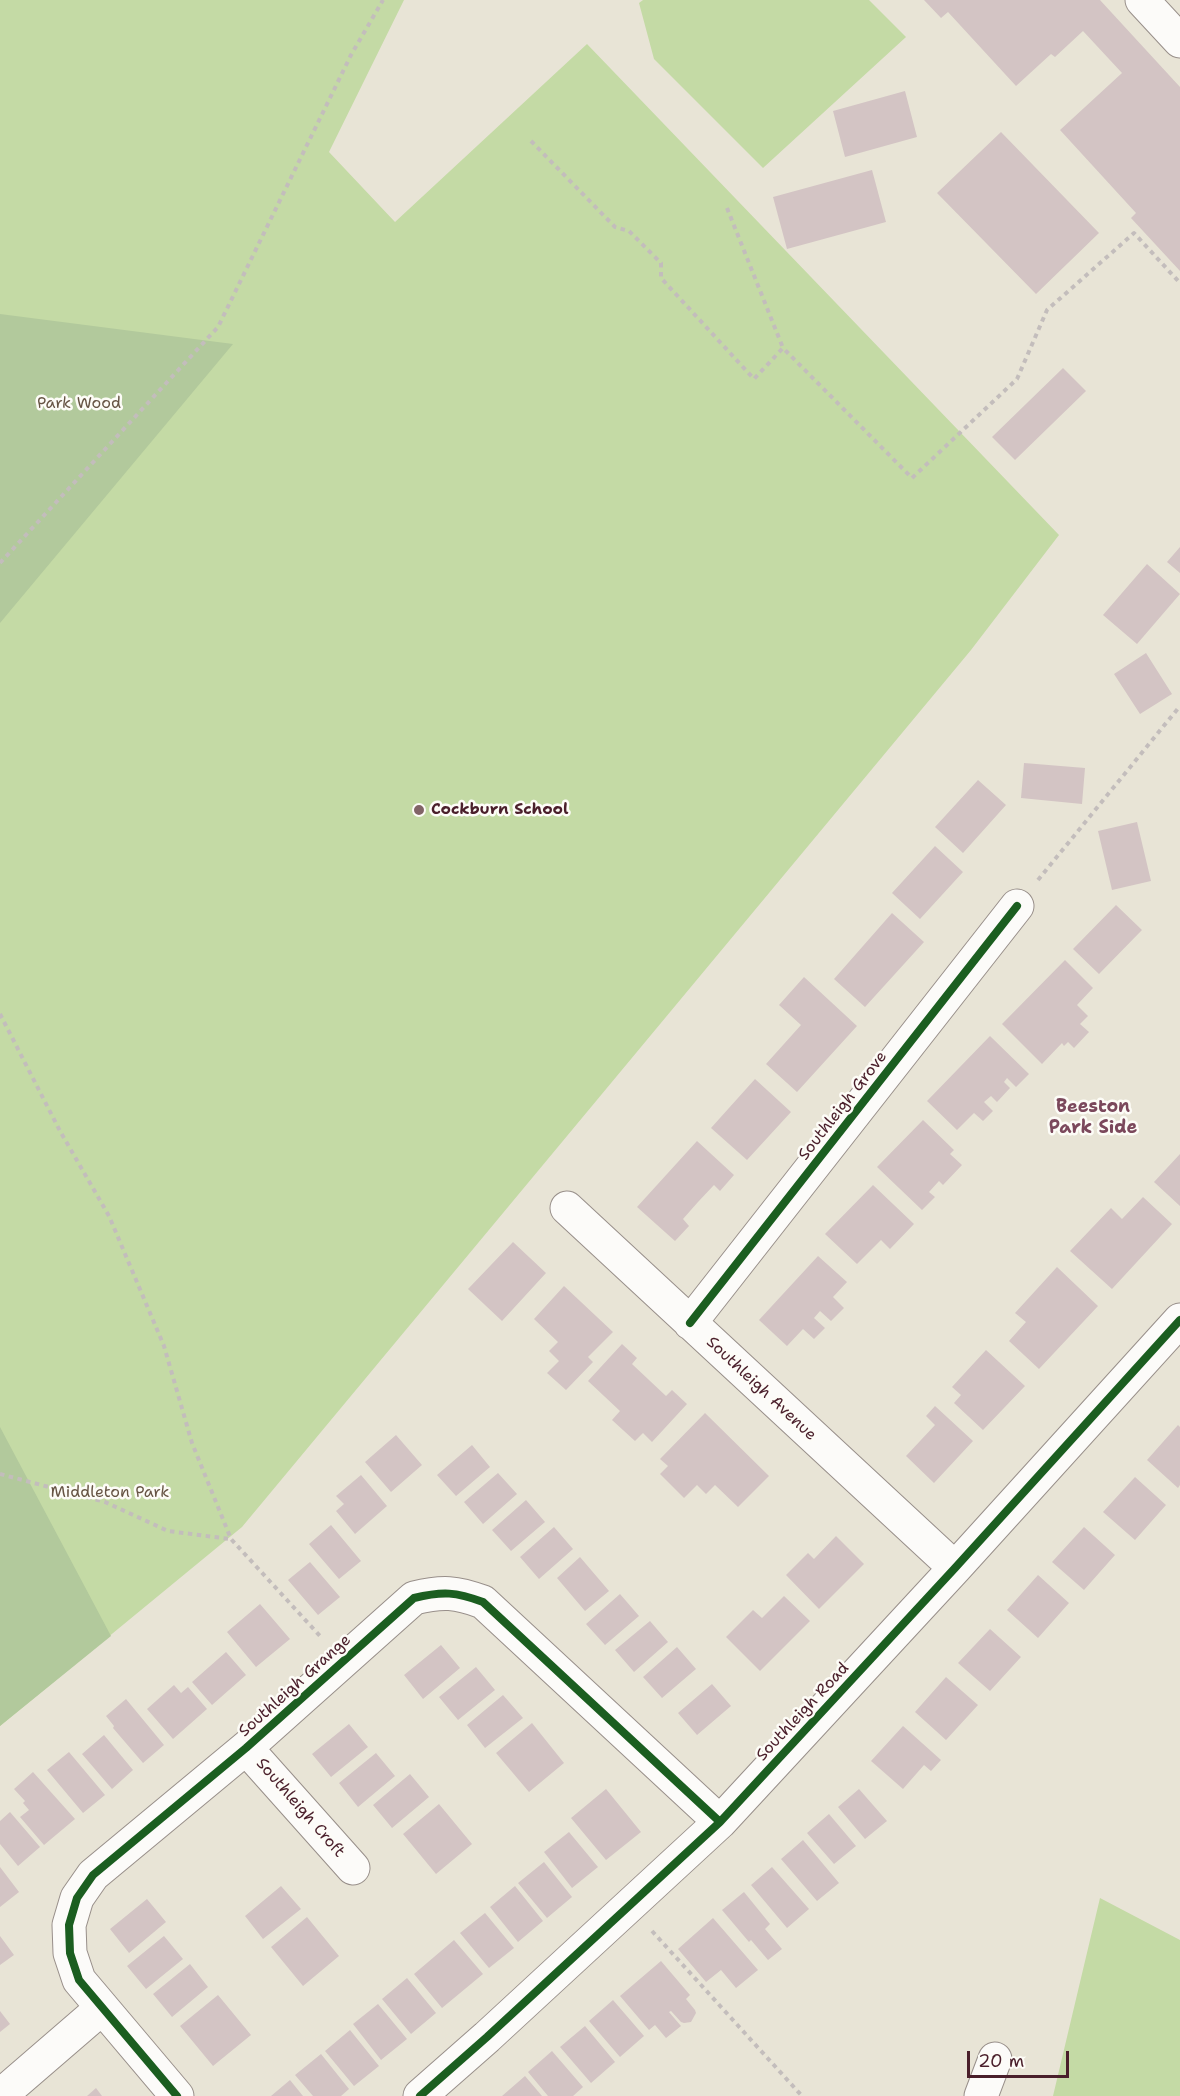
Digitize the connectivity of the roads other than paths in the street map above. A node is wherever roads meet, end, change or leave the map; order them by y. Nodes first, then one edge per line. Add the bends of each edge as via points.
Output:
1 (1142, 0) edge
2 (1180, 40) edge
3 (1017, 906) road end
4 (567, 1208) dead end
5 (1180, 1320) edge
6 (690, 1323) junction
7 (955, 1568) junction
8 (246, 1748) junction
9 (720, 1822) junction
10 (353, 1868) dead end
11 (102, 2008) junction
12 (995, 2059) dead end
13 (0, 2096) edge
14 (177, 2096) edge
15 (420, 2096) edge
16 (981, 2096) edge

1 - 2 street
3 - 6 street, Southleigh Grove
4 - 6 street, Southleigh Avenue
5 - 7 street, Southleigh Road
6 - 7 street, Southleigh Avenue
7 - 9 street, Southleigh Road
8 - 9 street, Southleigh Grange via 414,1598 437,1592 461,1594 483,1602
8 - 10 street, Southleigh Croft
8 - 11 street, Southleigh Grange via 93,1875 77,1898 69,1925 69,1953 79,1980
9 - 15 street, Southleigh Road
11 - 13 street
11 - 14 street, Southleigh Grange
12 - 16 street

